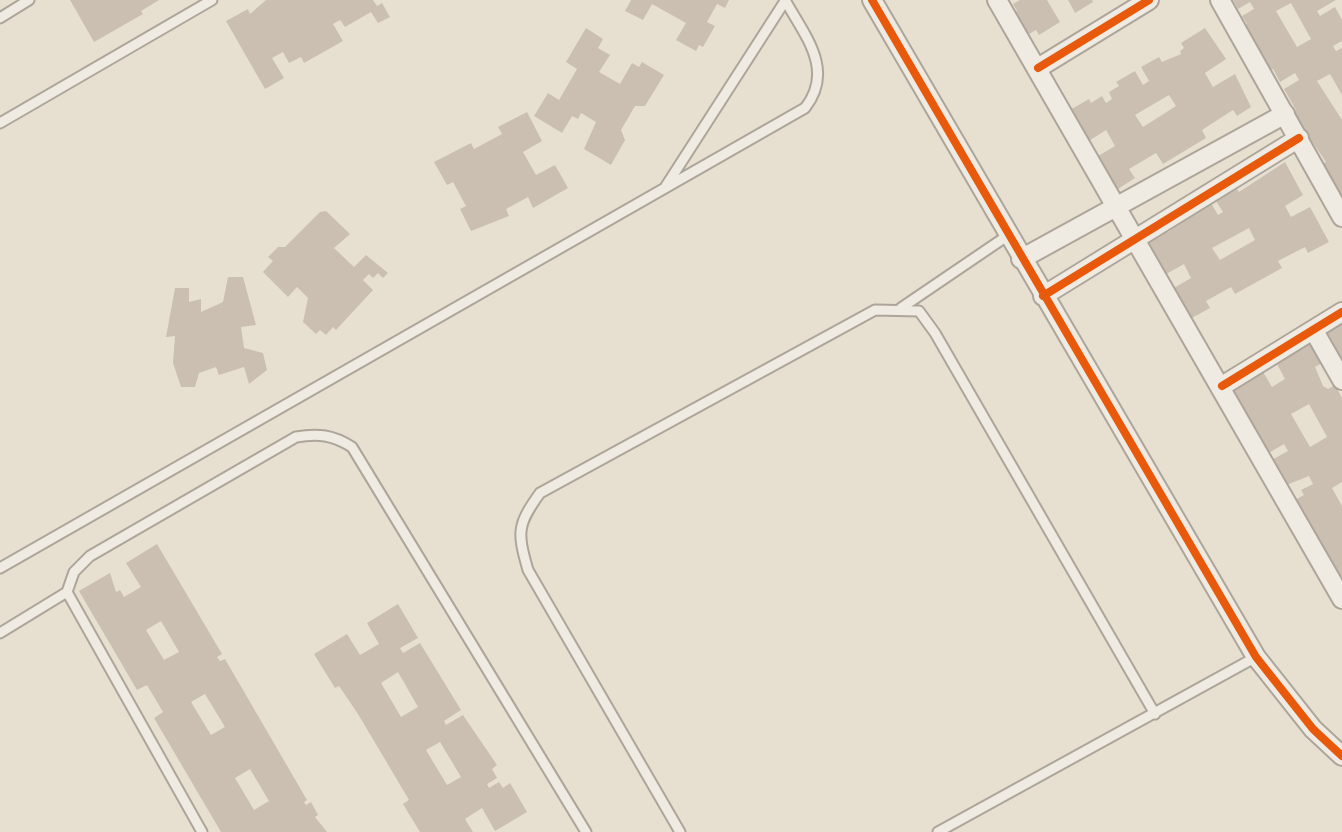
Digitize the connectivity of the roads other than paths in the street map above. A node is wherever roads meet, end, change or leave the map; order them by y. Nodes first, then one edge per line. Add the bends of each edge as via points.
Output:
1 (29, 0) edge
2 (212, 0) edge
3 (785, 0) edge
4 (872, 0) edge
5 (997, 0) edge
6 (1149, 0) edge
7 (1220, 0) edge
8 (1128, 5) edge
9 (0, 18) edge
10 (1038, 68) junction
11 (1285, 114) junction
12 (0, 123) edge
13 (1299, 138) junction
14 (665, 189) junction
15 (1115, 208) junction
16 (1342, 217) edge
17 (1007, 236) junction
18 (1136, 242) junction
19 (1021, 259) junction
20 (1043, 296) junction
21 (901, 308) junction
22 (1342, 312) edge
23 (1314, 331) junction
24 (1342, 380) edge
25 (1222, 386) junction
26 (0, 568) edge
27 (67, 592) junction
28 (1342, 599) edge
29 (0, 633) edge
30 (1256, 657) junction
31 (1155, 714) junction
32 (1342, 756) edge
33 (202, 832) edge
34 (586, 832) edge
35 (680, 832) edge
36 (938, 832) edge

1 - 9 lane
2 - 12 lane
3 - 14 lane
3 - 14 lane via 815,53 820,77 815,95 805,108
4 - 17 street
5 - 10 street
6 - 8 street
7 - 11 street
8 - 10 street
10 - 15 street
11 - 13 street
11 - 15 street
13 - 16 street
13 - 18 street
14 - 26 lane
15 - 18 street
15 - 19 street
17 - 19 street
17 - 21 lane
18 - 20 street
18 - 25 street
19 - 20 street
20 - 30 street
21 - 31 lane via 919,311 935,333
21 - 35 lane via 875,310 540,493 520,521 528,570
22 - 23 street
23 - 24 street
23 - 25 street
25 - 28 street
27 - 29 lane
27 - 33 lane
27 - 34 lane via 74,572 90,556 296,437 338,438 352,447
30 - 31 lane
30 - 32 street via 1313,729
31 - 36 lane

